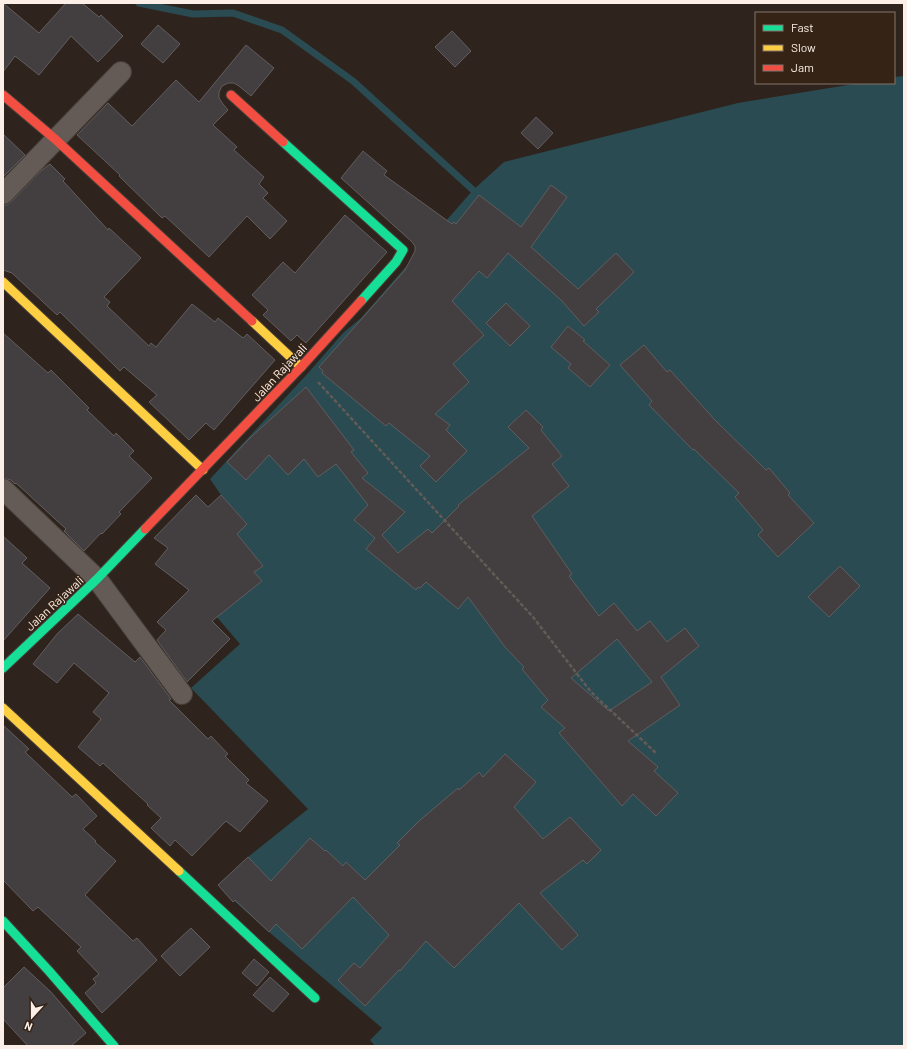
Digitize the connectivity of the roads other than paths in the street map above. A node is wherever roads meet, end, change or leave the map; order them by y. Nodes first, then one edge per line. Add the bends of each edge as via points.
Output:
1 (121, 72) dead end
2 (3, 95) edge
3 (231, 95) dead end
4 (55, 140) junction
5 (3, 194) edge
6 (3, 282) edge
7 (301, 367) junction
8 (203, 470) junction
9 (3, 489) edge
10 (97, 579) junction
11 (3, 668) edge
12 (182, 694) dead end
13 (3, 708) edge
14 (3, 920) edge
15 (315, 998) dead end
16 (114, 1046) edge

1 - 4 street
2 - 4 street
3 - 7 street, Jalan Rajawali via 403,250 396,262
4 - 5 street
4 - 7 street
6 - 8 street
7 - 8 street, Jalan Rajawali
8 - 10 street, Jalan Rajawali
9 - 10 street
10 - 11 street, Jalan Rajawali
10 - 12 street
13 - 15 street
14 - 16 street

